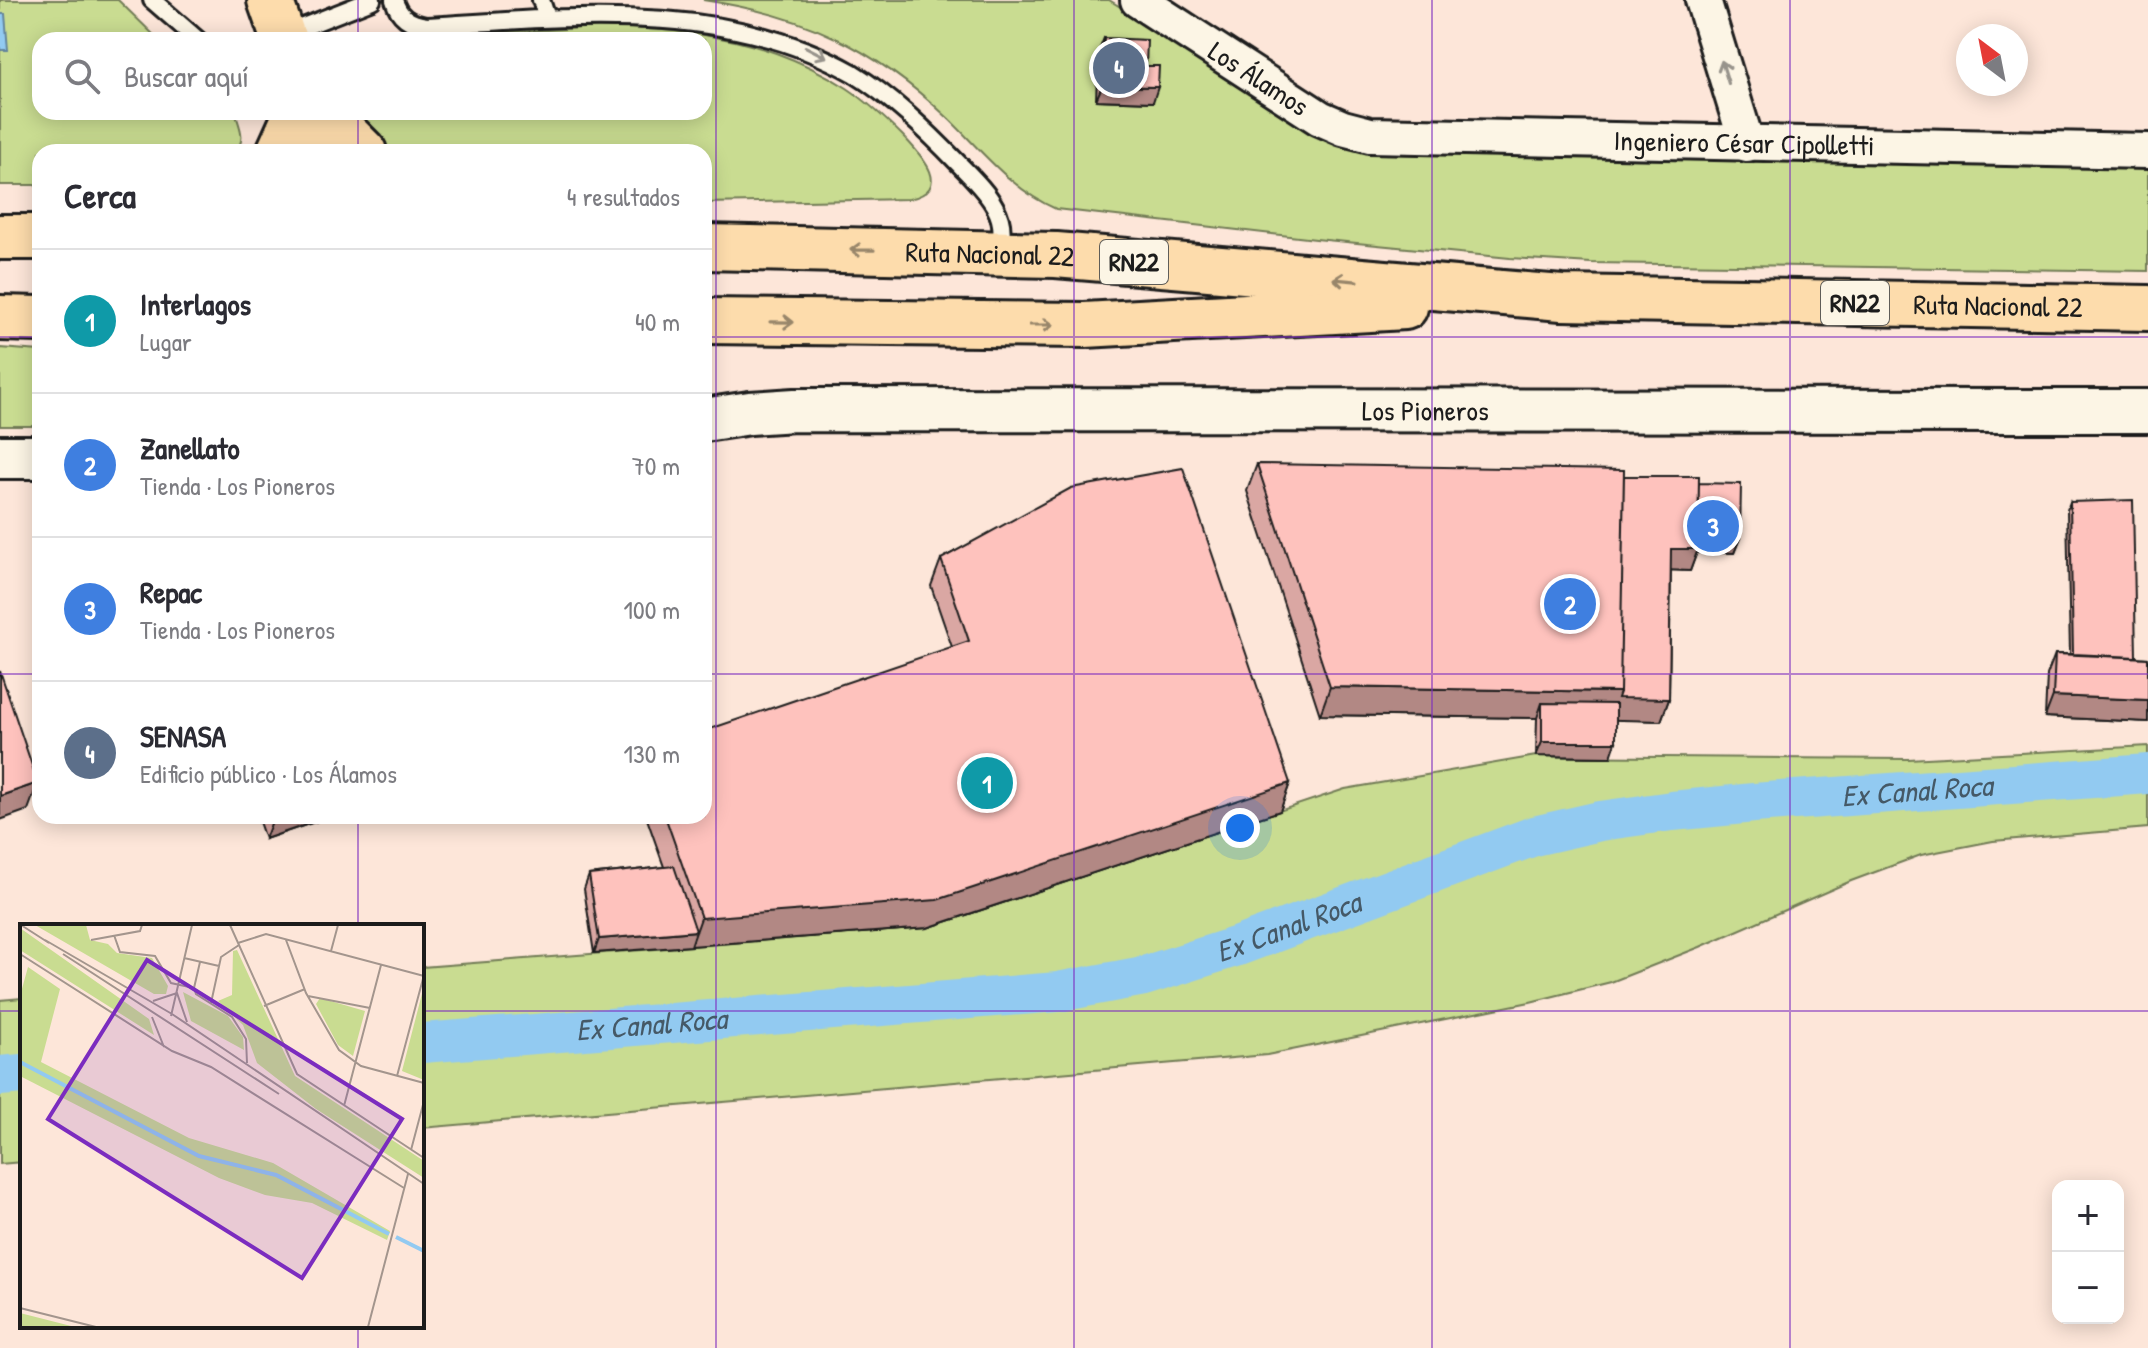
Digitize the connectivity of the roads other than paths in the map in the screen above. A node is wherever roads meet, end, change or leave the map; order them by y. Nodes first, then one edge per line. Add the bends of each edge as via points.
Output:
1 (152, 0) edge
2 (372, 0) edge
3 (394, 0) edge
4 (541, 0) edge
5 (1138, 0) edge
6 (1703, 0) edge
7 (547, 18) junction
8 (277, 29) edge
9 (189, 32) edge
10 (293, 120) edge
11 (313, 120) edge
12 (332, 120) edge
13 (1343, 128) joint
14 (283, 144) edge
15 (321, 144) edge
16 (356, 144) edge
17 (1747, 144) junction
18 (2148, 151) edge
19 (0, 237) edge
20 (32, 237) edge
21 (712, 247) edge
22 (995, 253) junction
23 (1562, 298) junction
24 (2148, 308) edge
25 (0, 318) edge
26 (32, 319) edge
27 (712, 321) edge
28 (2148, 411) edge
29 (712, 419) edge
30 (0, 457) edge
31 (32, 457) edge

1 - 9 lane
2 - 8 lane
3 - 7 lane via 407,20 426,26
4 - 7 lane
5 - 13 street, Los Álamos
17 -> 6 street
7 -> 22 lane via 700,19 803,46 853,72 923,129 991,201 1001,221
10 - 14 main road
11 - 15 main road
12 - 16 main road
13 - 17 street, Ingeniero César Cipolletti via 1385,136
17 - 18 street, Ingeniero César Cipolletti
19 - 20 main road
22 -> 21 main road, Ruta Nacional 22 / RN22
23 -> 22 main road, Ruta Nacional 22 / RN22
23 - 24 main road, Ruta Nacional 22 / RN22
27 -> 23 main road, Ruta Nacional 22 / RN22 via 1085,325
25 - 26 main road
28 - 29 street, Los Pioneros via 810,409
30 - 31 street

